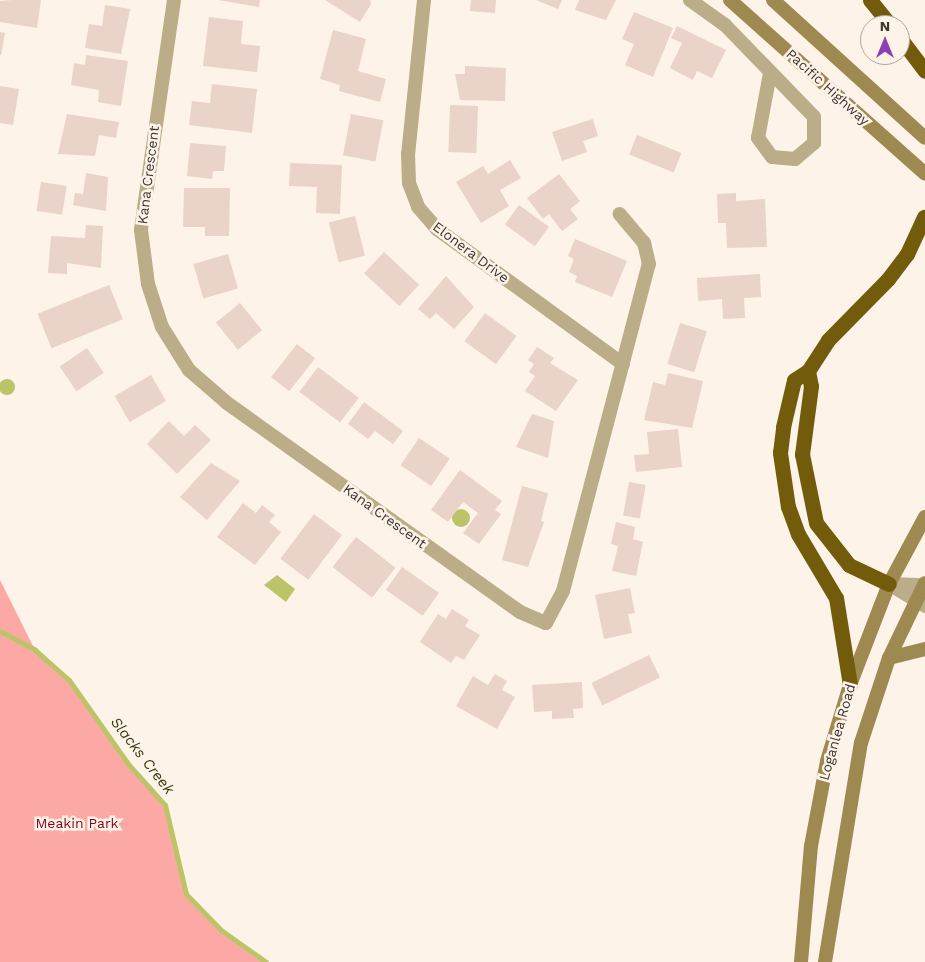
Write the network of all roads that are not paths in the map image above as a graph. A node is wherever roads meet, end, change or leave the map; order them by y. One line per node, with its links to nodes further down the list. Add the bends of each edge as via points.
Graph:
1 (174, 0): 15 (street, Kana Crescent, via 141,230 148,284 162,327 189,370 227,403 520,612 546,623 563,591)
2 (424, 0): 15 (street, Elonera Drive, via 408,154 409,183 418,207 437,229)
3 (690, 0): 10 (street, via 725,25)
4 (730, 0): 12 (main road, Pacific Highway)
5 (773, 0): 11 (main road, Pacific Highway)
6 (870, 0): 7 (highway)
7 (882, 15)
8 (910, 52): 9 (highway)
9 (924, 71)
10 (770, 73): 10 (street, via 758,138 772,157 795,160 814,143 814,117)
11 (925, 138)
12 (925, 174)
13 (620, 214): 15 (street, Kana Crescent, via 644,244 649,264)
14 (924, 217): 16 (highway, via 907,254 828,340)
15 (623, 364)
16 (808, 371): 18 (highway, via 811,386 802,454 816,523 849,565); 23 (highway, via 794,380 787,402 780,453 783,479 798,534 836,598)
17 (925, 517): 18 (main road, Loganlea Road)
18 (889, 584): 19 (street); 20 (street); 23 (main road, Loganlea Road)
19 (925, 584): 20 (main road, Loganlea Road)
20 (920, 603): 22 (main road, Loganlea Road)
21 (925, 649): 22 (main road)
22 (889, 658): 25 (main road, Loganlea Road, via 861,743)
23 (850, 685): 24 (main road, Loganlea Road, via 817,804)
24 (801, 962)
25 (825, 962)

